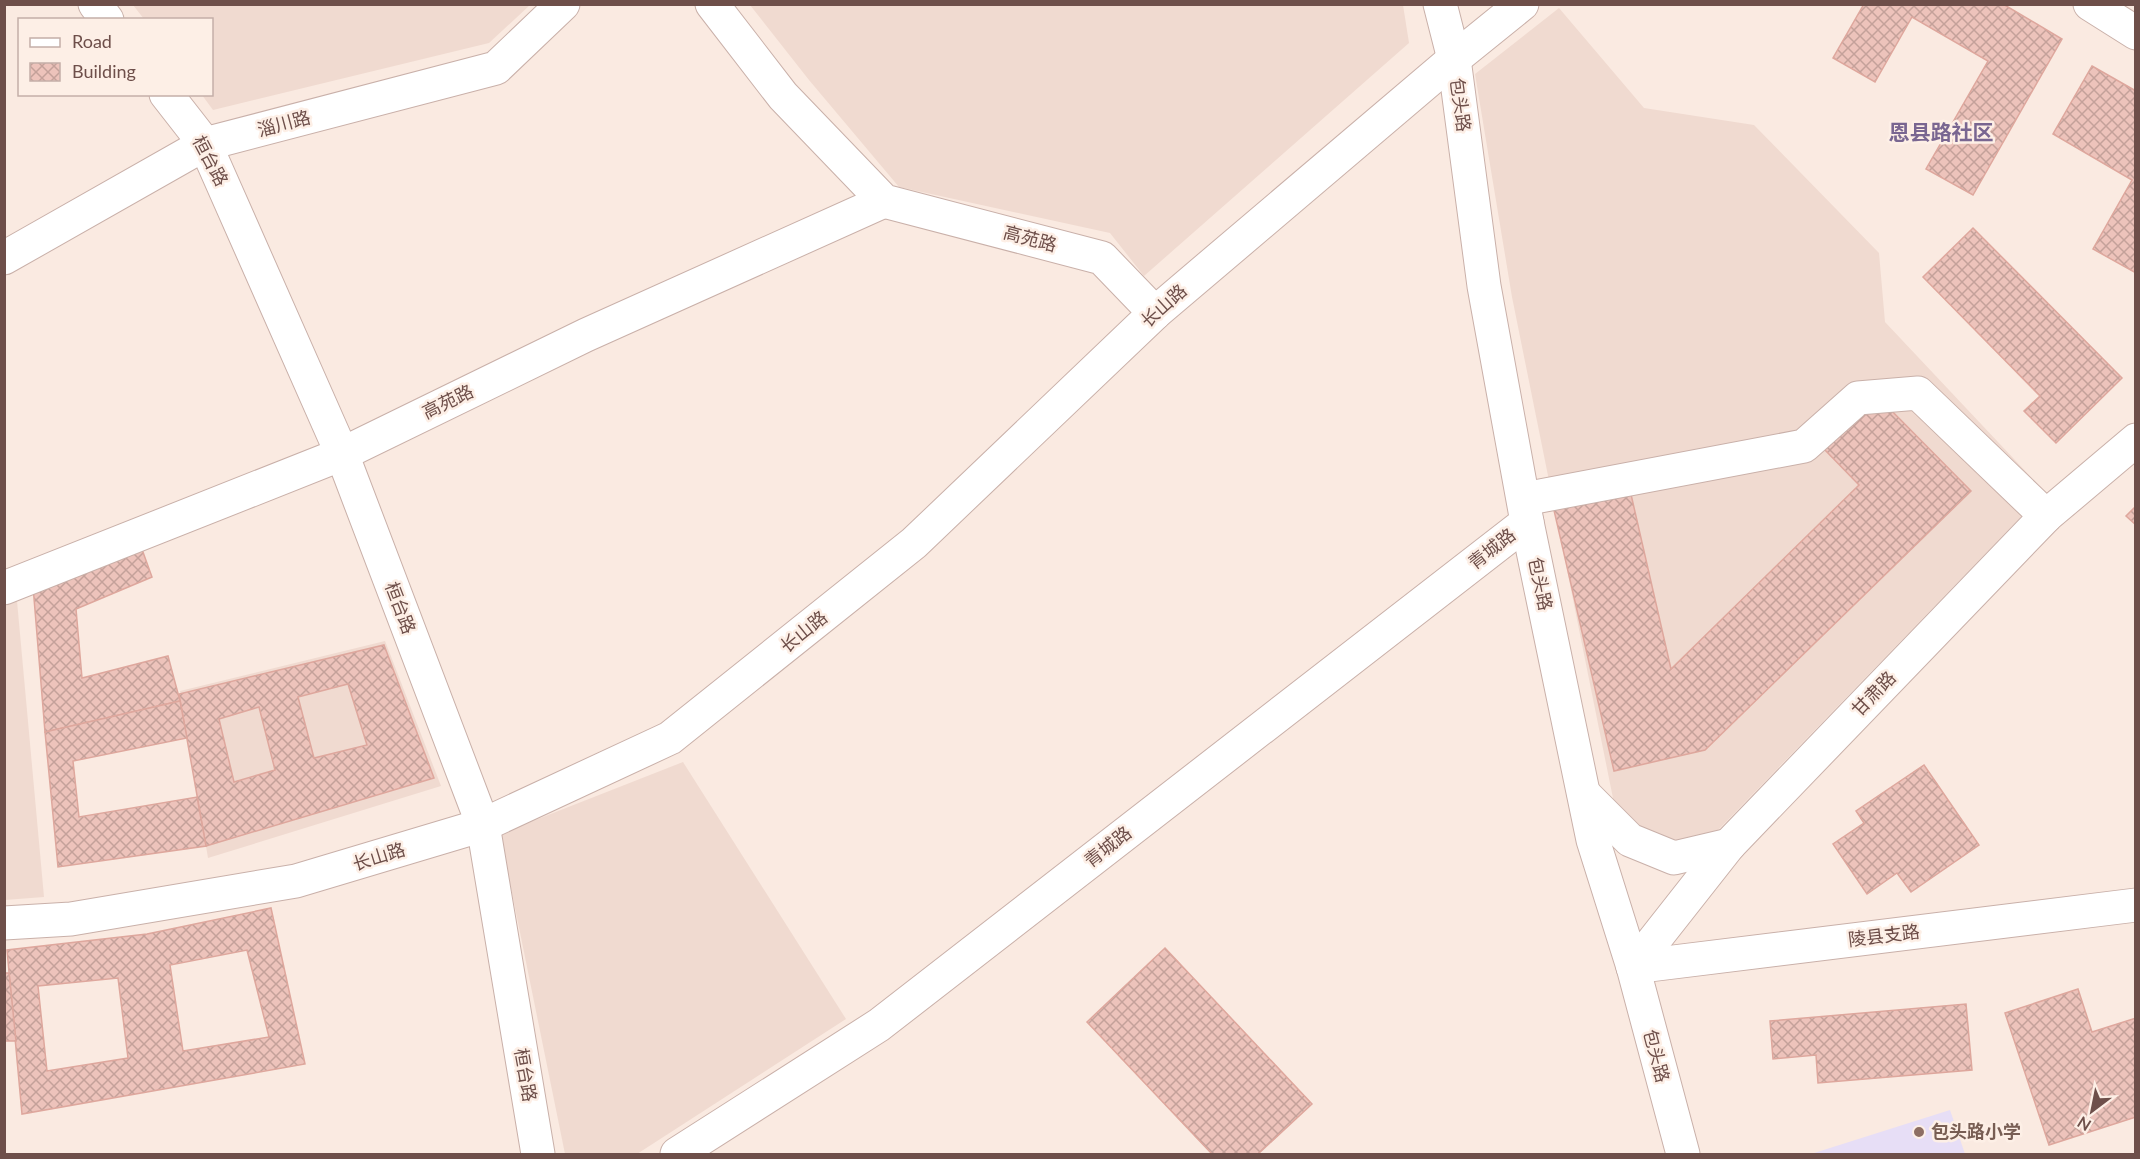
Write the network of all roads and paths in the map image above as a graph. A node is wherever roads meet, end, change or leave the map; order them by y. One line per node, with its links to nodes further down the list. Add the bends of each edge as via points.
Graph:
1 (96, 4): 7 (street)
2 (563, 4): 11 (street, 淄川路, via 496,68)
3 (712, 4): 12 (street, via 783,96)
4 (1440, 4): 9 (street, 包头路)
5 (1522, 4): 9 (street, 长山路)
6 (2090, 4): 8 (street)
7 (106, 18)
8 (2136, 33)
9 (1454, 59): 14 (street, 长山路); 17 (street, 包头路, via 1484,286)
10 (168, 96): 11 (street, 桓台路)
11 (204, 144): 13 (street, 淄川路); 16 (street, 桓台路)
12 (884, 201): 14 (street, 高苑路, via 1102,258); 16 (street, 高苑路, via 586,335)
13 (4, 258)
14 (1155, 313): 21 (street, 长山路, via 914,543 670,738)
15 (2136, 440): 18 (street, 甘肃路)
16 (342, 454): 19 (street, 高苑路); 21 (street, 桓台路)
17 (1525, 510): 18 (street, via 1804,446 1858,398 1918,393); 20 (street, 包头路); 27 (street, 青城路, via 879,1025)
18 (2046, 516): 22 (street, 甘肃路)
19 (4, 588)
20 (1584, 794): 22 (street, via 1630,840 1674,858); 25 (street, 包头路, via 1593,840)
21 (483, 825): 24 (street, 长山路, via 296,881 71,919); 26 (street, 桓台路)
22 (1729, 845): 25 (street, 甘肃路)
23 (2136, 905): 25 (street, 陵县支路)
24 (4, 923)
25 (1633, 967): 28 (street, 包头路)
26 (538, 1155)
27 (677, 1155)
28 (1683, 1155)

